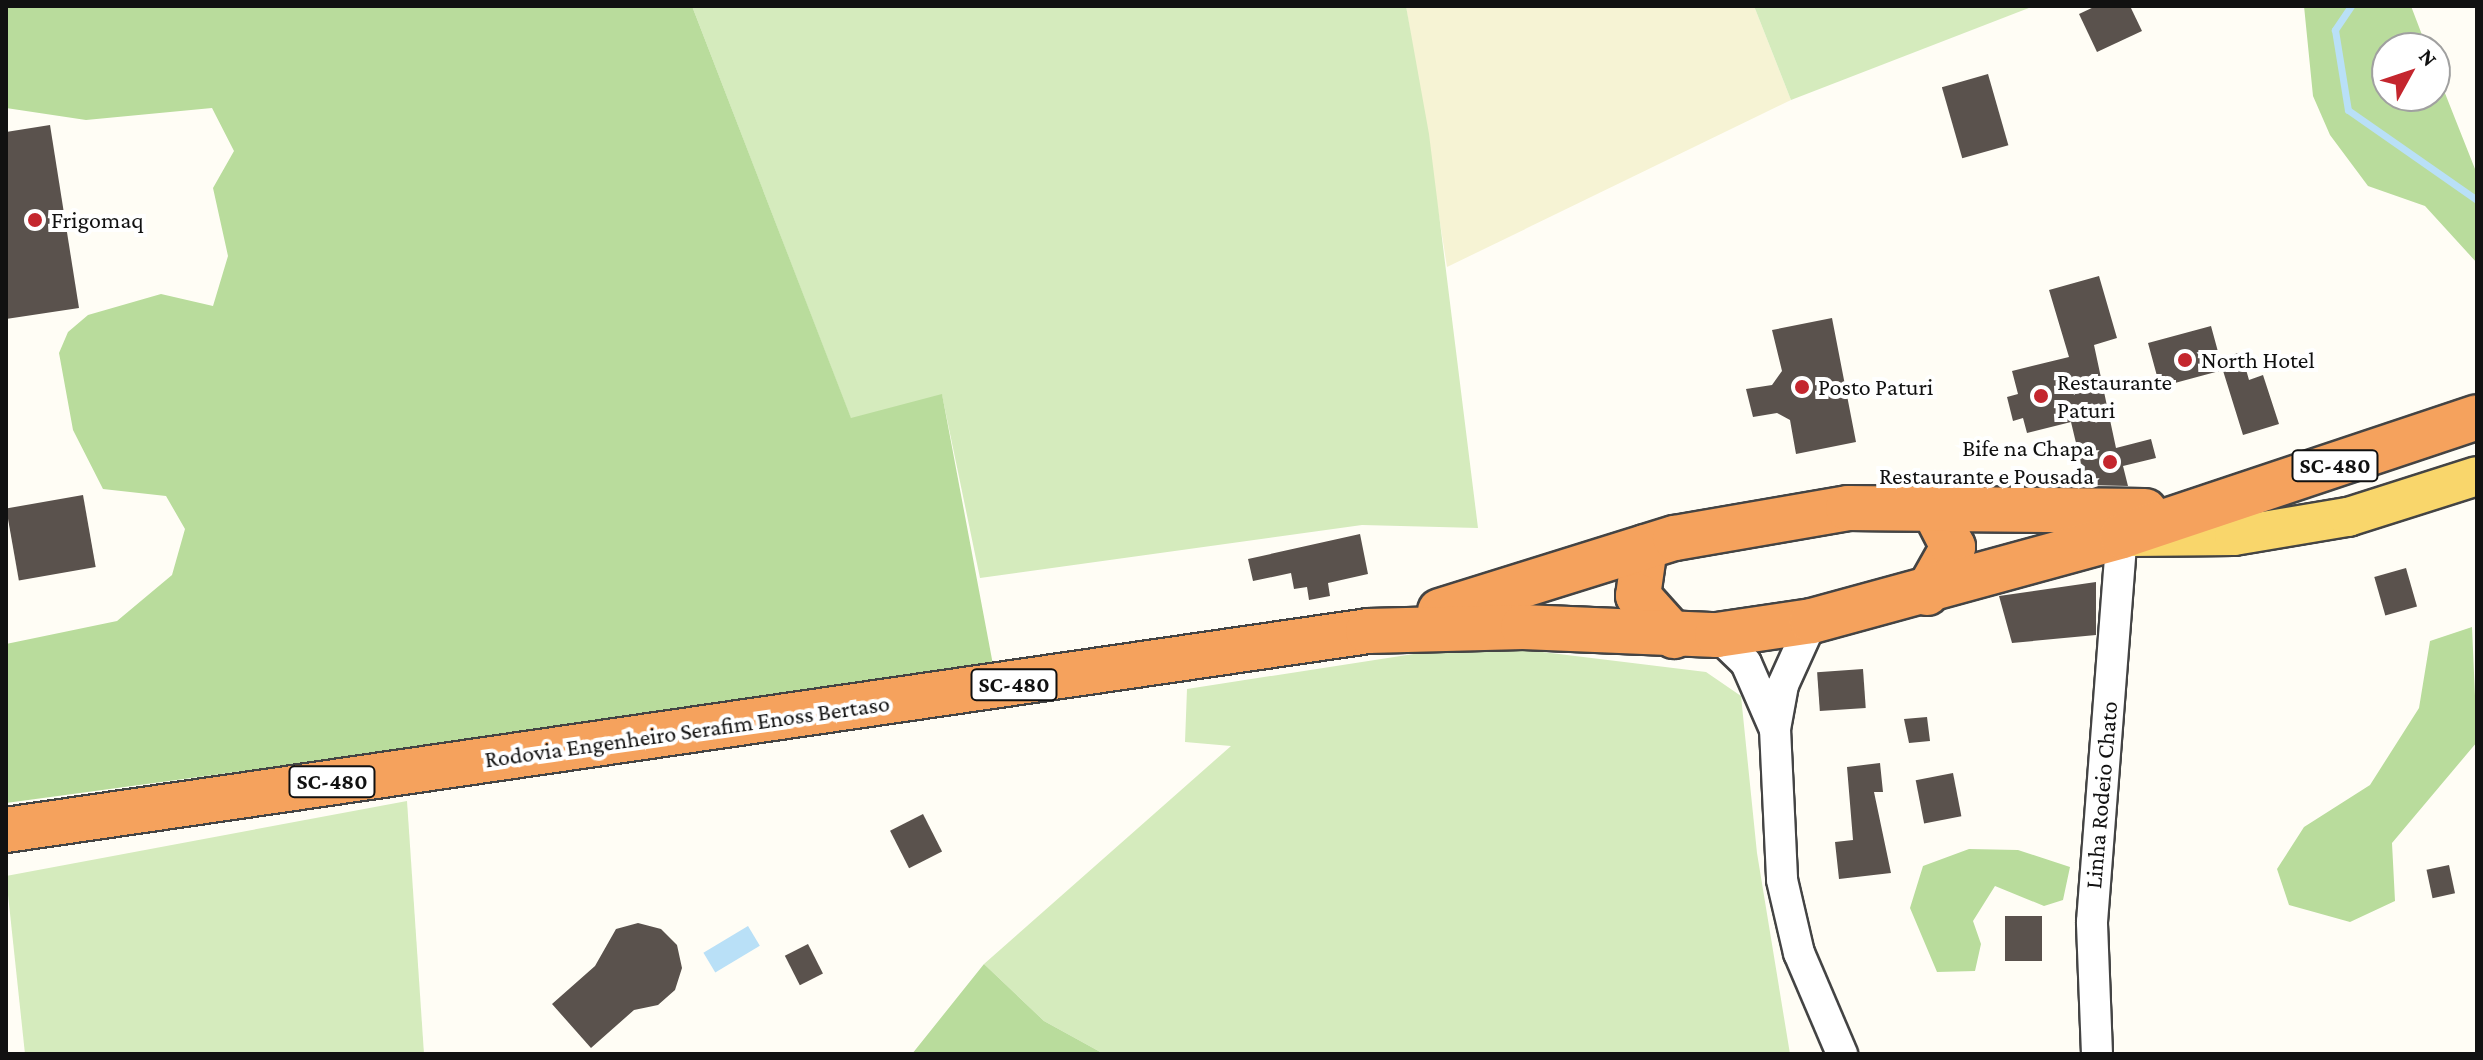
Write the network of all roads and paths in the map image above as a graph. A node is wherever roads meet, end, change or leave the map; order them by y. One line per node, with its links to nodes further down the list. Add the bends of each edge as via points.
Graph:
1 (2477, 417): 3 (highway, Rodovia Engenheiro Serafim Enoss Bertaso / SC-480)
2 (2477, 476): 5 (main road, via 2348,517 2249,534)
3 (2191, 509): 4 (highway, Rodovia Engenheiro Serafim Enoss Bertaso / SC-480); 5 (highway, Rodovia Engenheiro Serafim Enoss Bertaso / SC-480)
4 (1934, 510): 6 (highway, Rodovia Engenheiro Serafim Enoss Bertaso / SC-480, via 1848,508); 7 (highway, via 1953,547)
5 (2122, 536): 7 (highway, Rodovia Engenheiro Serafim Enoss Bertaso / SC-480); 15 (street, Linha Rodeio Chato, via 2092,922)
6 (1645, 547): 9 (highway, Rodovia Engenheiro Serafim Enoss Bertaso / SC-480); 11 (highway, via 1638,596)
7 (1927, 593): 8 (highway, Rodovia Engenheiro Serafim Enoss Bertaso / SC-480)
8 (1812, 621): 10 (highway, Rodovia Engenheiro Serafim Enoss Bertaso / SC-480); 12 (street, via 1783,685)
9 (1368, 631): 11 (highway, Rodovia Engenheiro Serafim Enoss Bertaso / SC-480, via 1523,627); 13 (highway, Rodovia Engenheiro Serafim Enoss Bertaso / SC-480)
10 (1717, 635): 11 (highway, Rodovia Engenheiro Serafim Enoss Bertaso / SC-480); 12 (street, via 1746,663)
11 (1674, 636)
12 (1775, 729): 14 (street, via 1782,880 1799,953)
13 (6, 830)
14 (1842, 1054)
15 (2097, 1054)

